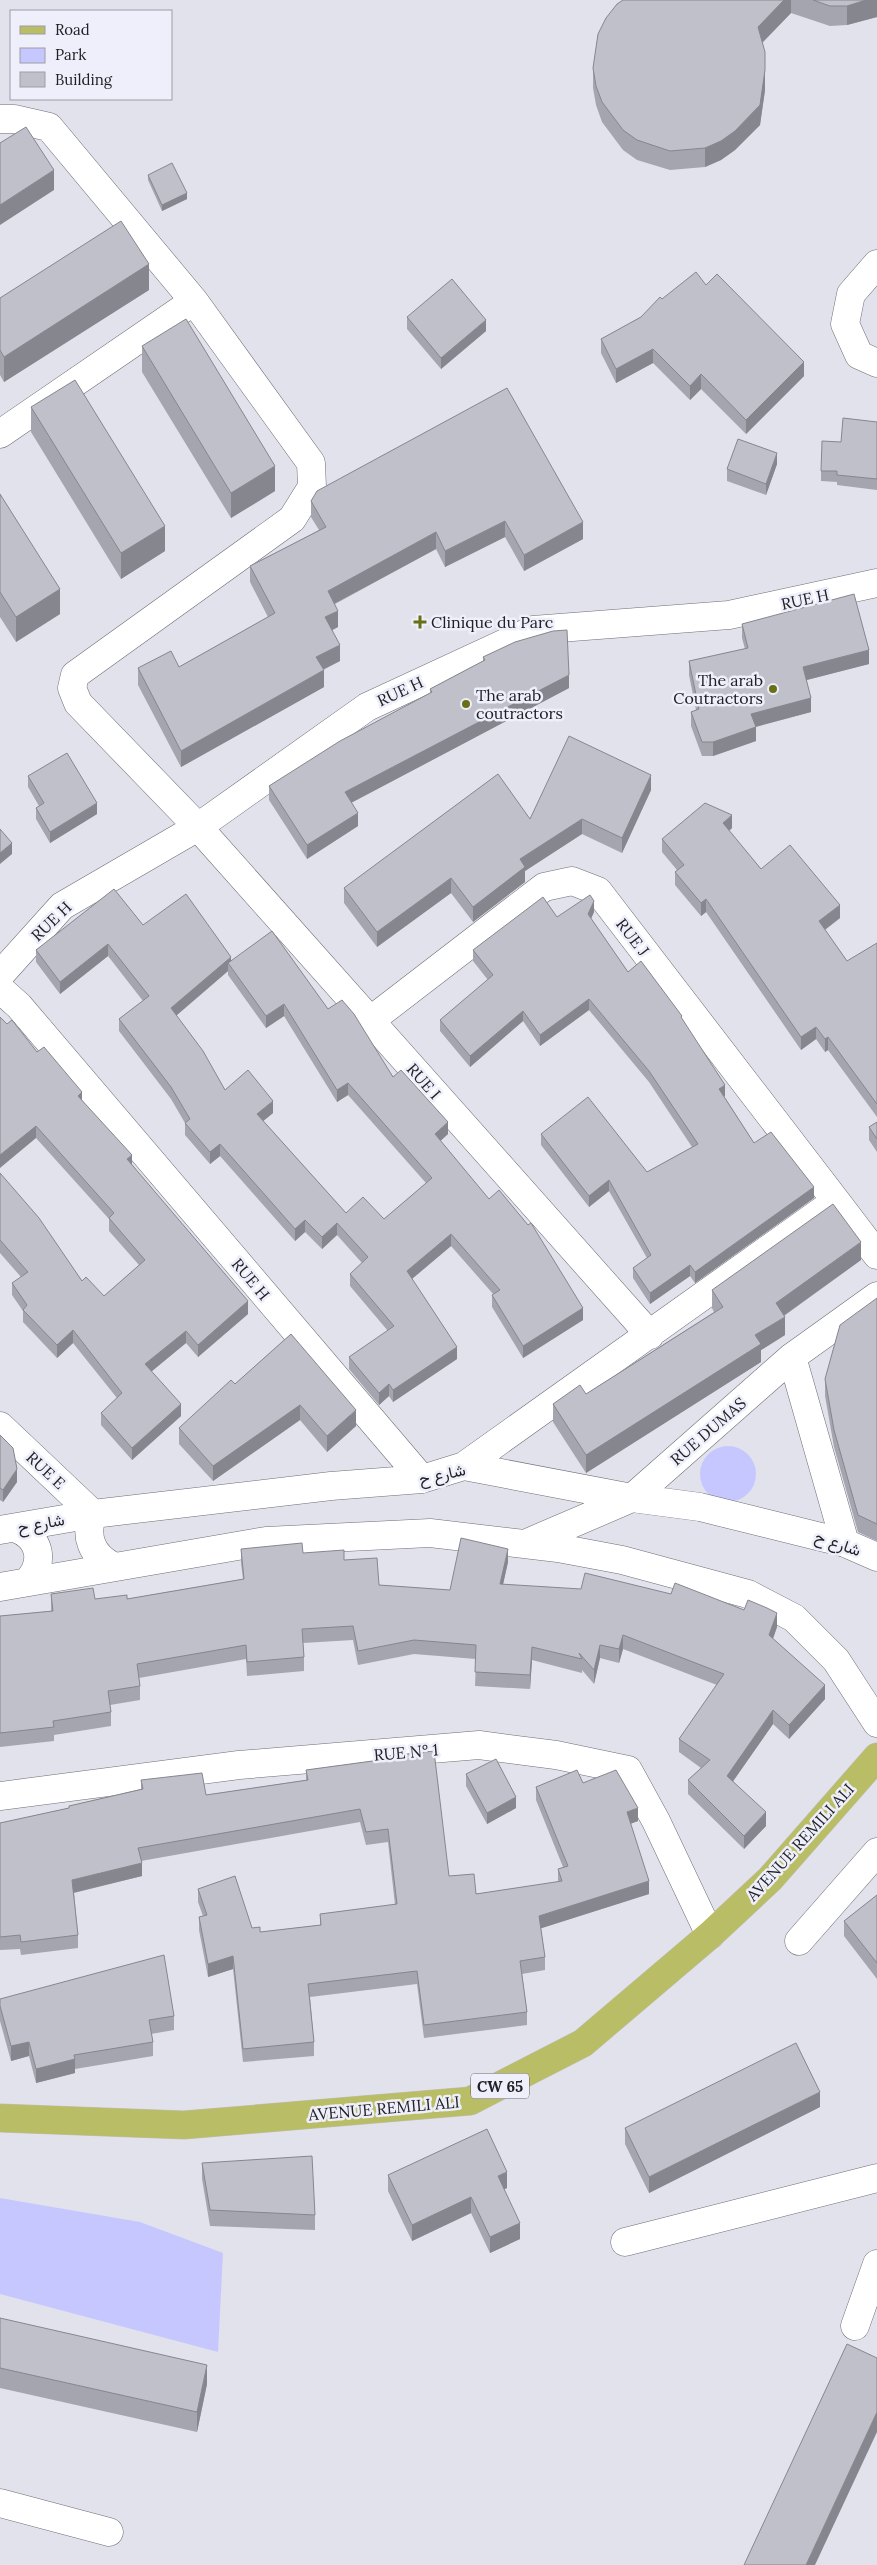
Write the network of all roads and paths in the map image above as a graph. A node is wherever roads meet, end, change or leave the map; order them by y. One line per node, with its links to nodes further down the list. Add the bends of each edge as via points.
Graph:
1 (0, 119): 3 (street, RUE I, via 49,127)
2 (877, 264): 4 (street, via 851,294 845,324 859,355)
3 (194, 301): 5 (street); 7 (street, RUE I, via 311,464 312,487 292,519 75,675 72,688 78,703)
4 (877, 364)
5 (0, 434)
6 (877, 583): 7 (street, RUE H, via 729,615 533,630 367,706)
7 (198, 827): 8 (street, RUE H, via 62,906); 10 (street, RUE I)
8 (0, 974)
9 (0, 989): 18 (street, RUE H, via 19,1006)
10 (371, 1020): 11 (street, RUE J, via 544,887 572,881 598,891); 14 (street, RUE I)
11 (836, 1201): 12 (street, RUE J); 14 (street)
12 (877, 1255)
13 (877, 1296): 15 (street, RUE DUMAS)
14 (650, 1335): 17 (street)
15 (792, 1357): 19 (street, RUE DUMAS); 22 (street)
16 (0, 1426): 20 (street, RUE E)
17 (464, 1466): 18 (street, شارع ح); 19 (street, شارع ح)
18 (422, 1480): 20 (street, شارع ح, via 331,1486)
19 (632, 1498): 22 (street, شارع ح, via 700,1508); 23 (street, RUE DUMAS)
20 (93, 1514): 21 (street, شارع ح); 25 (street, via 89,1522 90,1540 99,1556)
21 (7, 1529): 26 (street, via 24,1532 37,1546 38,1566)
22 (845, 1543): 24 (street, شارع ح)
23 (525, 1544): 25 (street, via 430,1533 366,1535 266,1541); 28 (street, via 622,1560 748,1594 794,1618 836,1660)
24 (877, 1558)
25 (113, 1566): 26 (street)
26 (27, 1582): 27 (street)
27 (0, 1587)
28 (877, 1723)
29 (877, 1757): 32 (main road, AVENUE REMILI ALI / CW 65, via 770,1879)
30 (0, 1796): 32 (street, RUE N° 1, via 239,1765 479,1746 556,1755 628,1770)
31 (877, 1852): 33 (street)
32 (710, 1935): 34 (main road, AVENUE REMILI ALI / CW 65, via 583,2043 470,2101 184,2124)
33 (799, 1942)
34 (0, 2118)
35 (877, 2178): 36 (street)
36 (625, 2242)
37 (877, 2264): 38 (street)
38 (855, 2326)
39 (0, 2503): 40 (street)
40 (109, 2532)

